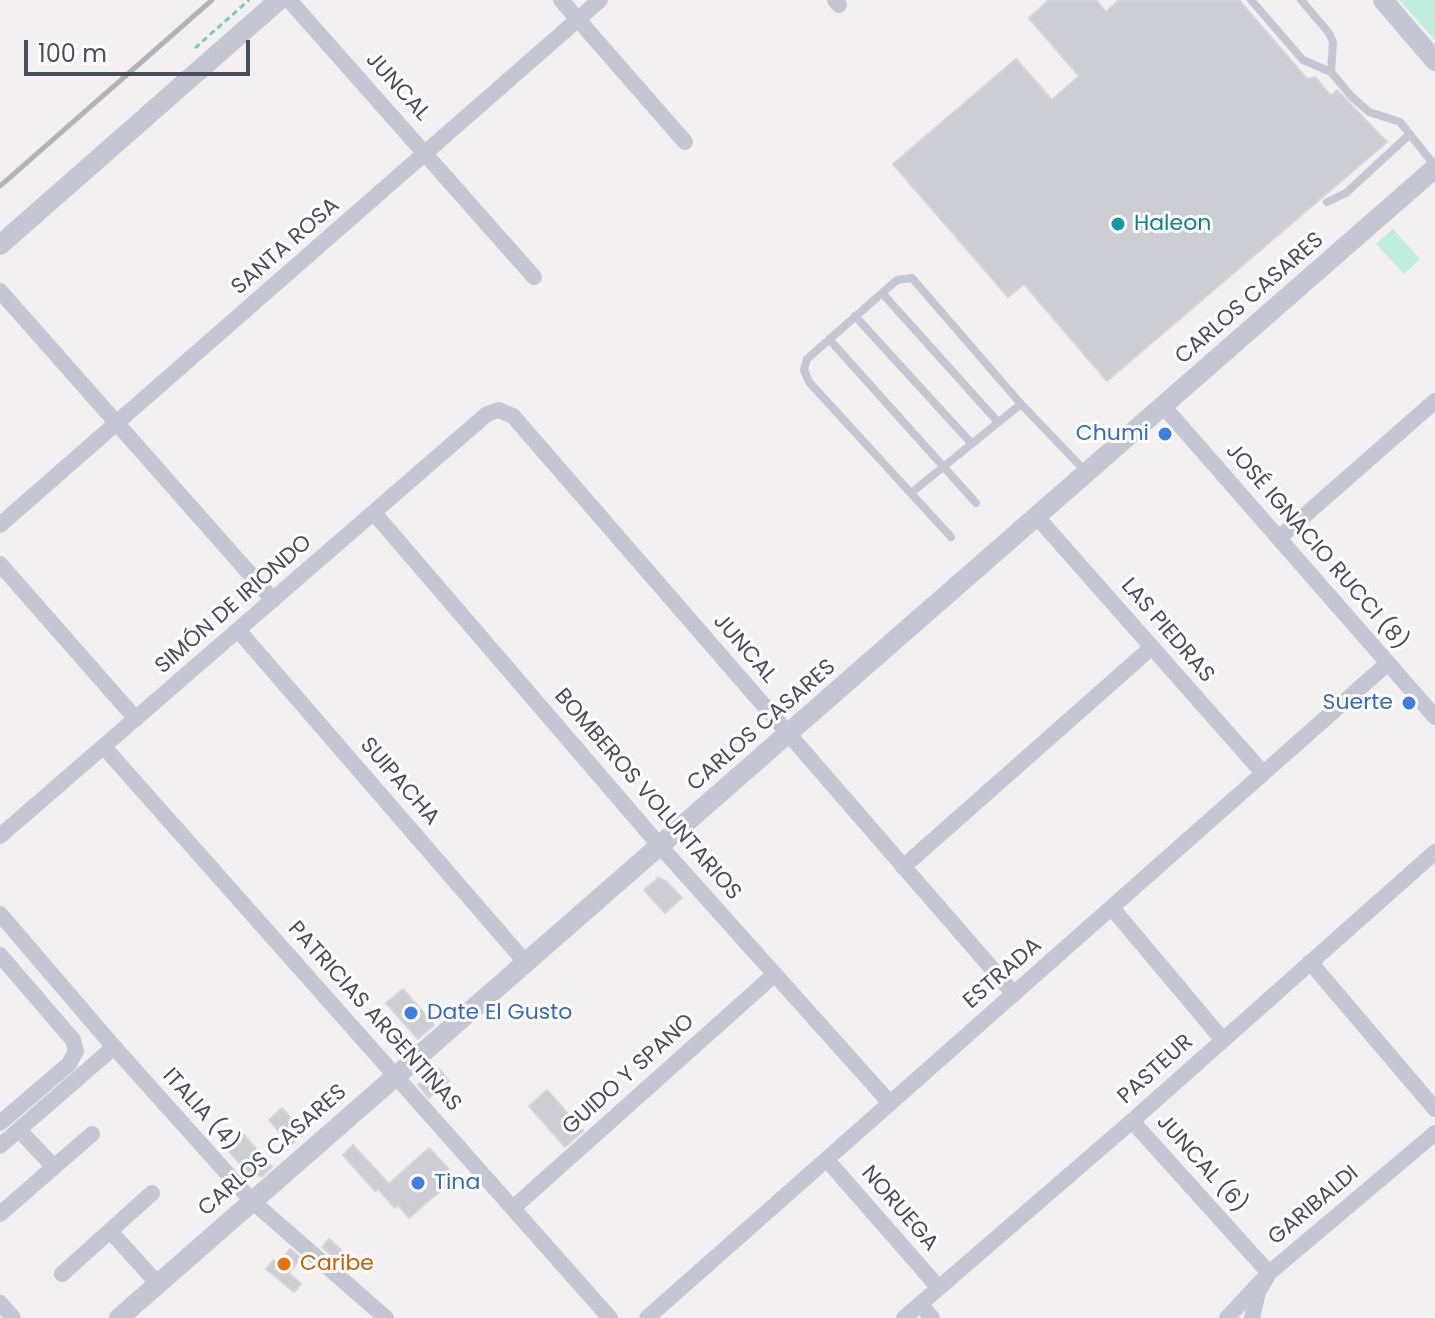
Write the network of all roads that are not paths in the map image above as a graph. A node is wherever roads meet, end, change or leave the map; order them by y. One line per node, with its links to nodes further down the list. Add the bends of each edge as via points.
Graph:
1 (279, 0): 16 (street)
2 (289, 0): 13 (street, JUNCAL)
3 (561, 0): 8 (street)
4 (600, 0): 8 (street, SANTA ROSA)
5 (1251, 0): 10 (lane, via 1303,60)
6 (1301, 0): 10 (lane, via 1333,42)
7 (1383, 0): 9 (street)
8 (578, 20): 12 (street); 13 (street, SANTA ROSA)
9 (1435, 61)
10 (1331, 72): 11 (lane, via 1369,112 1400,122)
11 (1410, 134): 14 (lane); 15 (lane, via 1346,193)
12 (685, 142)
13 (427, 154): 17 (street, JUNCAL); 27 (street, SANTA ROSA)
14 (1435, 167): 23 (street, CARLOS CASARES)
15 (1327, 202)
16 (0, 245)
17 (534, 277)
18 (0, 291): 27 (street)
19 (882, 293): 20 (lane); 22 (lane, via 897,280 912,278); 26 (lane)
20 (855, 316): 21 (lane); 28 (lane)
21 (829, 339): 29 (lane); 31 (lane, via 807,359 809,382)
22 (1021, 404): 26 (lane); 30 (lane)
23 (1164, 407): 30 (street, CARLOS CASARES); 37 (street, JOSÉ IGNACIO RUCCI (8))
24 (1432, 409): 37 (street)
25 (499, 410): 33 (street, SIMÓN DE IRIONDO, via 487,414); 45 (street, JUNCAL, via 513,416)
26 (998, 422): 28 (lane)
27 (117, 424): 35 (street, SANTA ROSA); 39 (street)
28 (972, 444): 29 (lane)
29 (943, 468): 31 (lane); 32 (lane)
30 (1088, 473): 34 (street, CARLOS CASARES)
31 (911, 493): 36 (lane)
32 (976, 503)
33 (374, 513): 39 (street, SIMÓN DE IRIONDO); 49 (street, BOMBEROS VOLUNTARIOS)
34 (1037, 517): 41 (street, LAS PIEDRAS); 45 (street, CARLOS CASARES)
35 (0, 525)
36 (951, 537)
37 (1279, 538): 42 (street, JOSÉ IGNACIO RUCCI (8))
38 (0, 564): 44 (street)
39 (273, 600): 40 (street, SIMÓN DE IRIONDO)
40 (238, 630): 44 (street, SIMÓN DE IRIONDO); 56 (street, SUIPACHA)
41 (1152, 647): 47 (street, LAS PIEDRAS); 51 (street)
42 (1388, 663): 43 (street, JOSÉ IGNACIO RUCCI (8)); 47 (street, ESTRADA)
43 (1435, 717)
44 (136, 719): 46 (street, SIMÓN DE IRIONDO)
45 (788, 734): 49 (street, CARLOS CASARES); 51 (street, JUNCAL)
46 (104, 747): 48 (street, SIMÓN DE IRIONDO); 61 (street, PATRICIAS ARGENTINAS)
47 (1263, 773): 52 (street, ESTRADA)
48 (0, 836)
49 (660, 846): 56 (street, CARLOS CASARES); 57 (street, BOMBEROS VOLUNTARIOS)
50 (1435, 852): 55 (street, PASTEUR)
51 (903, 867): 58 (street, JUNCAL)
52 (1112, 908): 58 (street, ESTRADA); 59 (street)
53 (0, 914): 60 (street, ITALIA (4))
54 (0, 955): 65 (street, via 73,1040 76,1051 69,1064)
55 (1310, 962): 59 (street, PASTEUR); 63 (street)
56 (526, 963): 61 (street, CARLOS CASARES)
57 (775, 974): 62 (street, BOMBEROS VOLUNTARIOS); 74 (street, GUIDO Y SPANO)
58 (1014, 994): 62 (street, ESTRADA)
59 (1222, 1039): 64 (street, PASTEUR)
60 (114, 1047): 66 (street); 73 (street, ITALIA (4))
61 (397, 1076): 73 (street, CARLOS CASARES); 74 (street, PATRICIAS ARGENTINAS)
62 (890, 1103): 70 (street, ESTRADA)
63 (1435, 1109)
64 (1132, 1121): 77 (street, JUNCAL (6)); 80 (street, PASTEUR)
65 (0, 1123)
66 (19, 1130): 69 (street); 71 (street)
67 (1435, 1133): 77 (street, GARIBALDI)
68 (92, 1134): 71 (street)
69 (0, 1146)
70 (827, 1160): 80 (street, NORUEGA); 87 (street, ESTRADA)
71 (54, 1167): 75 (street)
72 (152, 1193): 76 (street)
73 (252, 1201): 79 (street, CARLOS CASARES); 85 (street, ITALIA (4))
74 (513, 1208): 86 (street, PATRICIAS ARGENTINAS)
75 (0, 1214)
76 (110, 1231): 78 (street); 79 (street)
77 (1269, 1273): 90 (street, GARIBALDI); 91 (street)
78 (62, 1274)
79 (158, 1284): 84 (street, CARLOS CASARES)
80 (939, 1288): 82 (street, PASTEUR)
81 (0, 1303): 83 (street)
82 (920, 1304): 88 (street, PASTEUR); 89 (street)
83 (13, 1318)
84 (119, 1318)
85 (385, 1318)
86 (610, 1318)
87 (647, 1318)
88 (904, 1318)
89 (932, 1318)
90 (1227, 1318)
91 (1252, 1318)

